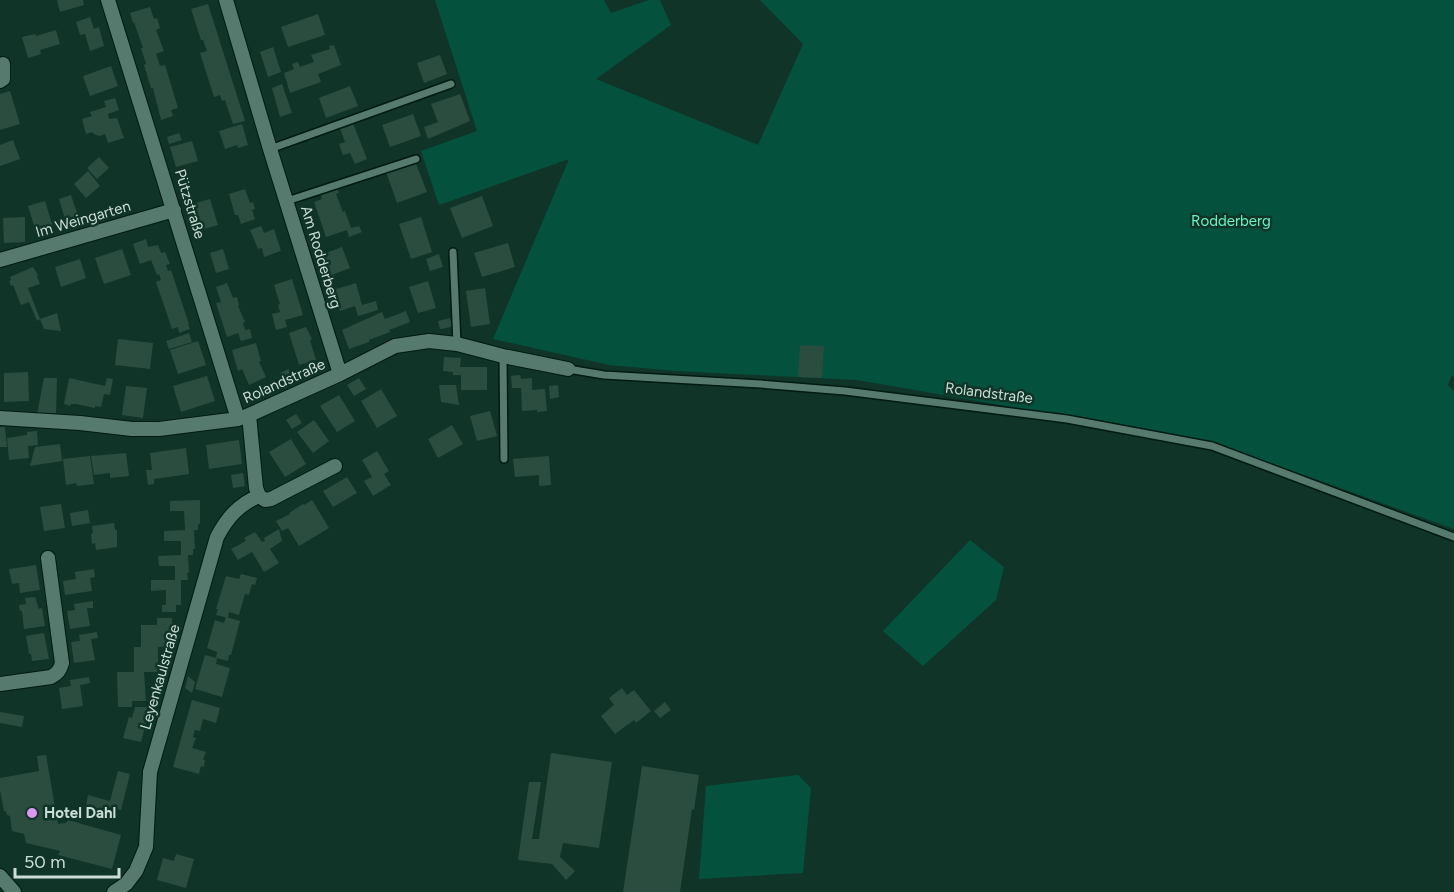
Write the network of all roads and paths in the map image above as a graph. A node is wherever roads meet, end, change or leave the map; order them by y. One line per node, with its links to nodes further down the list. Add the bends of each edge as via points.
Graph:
1 (108, 0): 9 (street, Pützstraße)
2 (226, 0): 6 (street, Am Rodderberg)
3 (3, 64): 4 (street)
4 (0, 81)
5 (451, 84): 6 (lane)
6 (270, 149): 8 (street, Am Rodderberg)
7 (416, 159): 8 (lane)
8 (287, 201): 15 (street, Am Rodderberg)
9 (174, 210): 11 (street, Im Weingarten); 16 (street, Pützstraße)
10 (453, 252): 12 (lane)
11 (0, 260)
12 (457, 344): 13 (street, Rolandstraße); 15 (street, Rolandstraße, via 429,341 395,346)
13 (503, 356): 14 (street, Rolandstraße); 18 (lane)
14 (568, 369): 21 (lane, Rolandstraße, via 604,375 845,391 1067,419 1212,446)
15 (340, 374): 16 (street, Rolandstraße)
16 (244, 417): 17 (street, Rolandstraße, via 159,429); 20 (street)
17 (0, 418)
18 (504, 459)
19 (335, 466): 20 (street, Leyenkaulstraße, via 272,499)
20 (260, 496): 25 (street, Leyenkaulstraße, via 238,508 217,537 150,772 146,847)
21 (1454, 537)
22 (48, 558): 23 (street, via 61,669 51,676)
23 (0, 684)
24 (0, 876): 26 (street)
25 (124, 889)
26 (14, 892)

